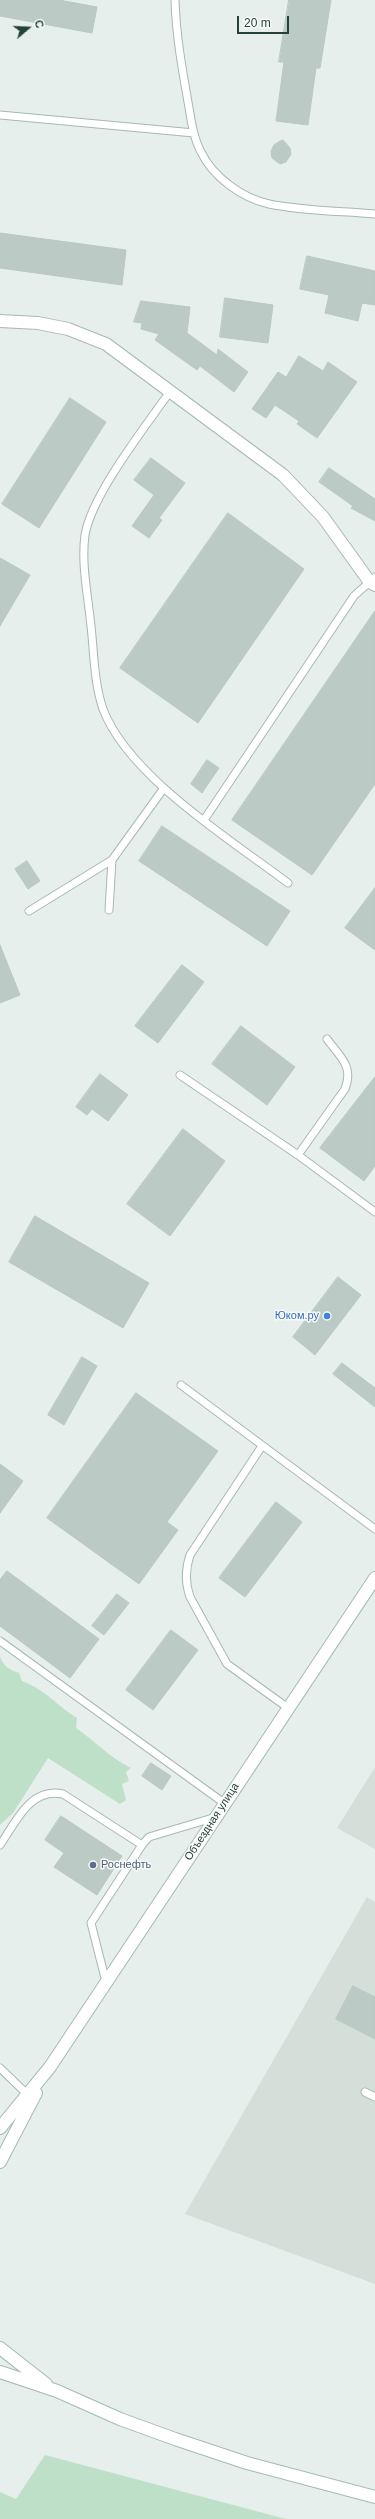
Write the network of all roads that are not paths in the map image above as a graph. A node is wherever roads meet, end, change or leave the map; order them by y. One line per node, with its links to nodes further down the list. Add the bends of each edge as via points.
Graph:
1 (175, 0): 3 (lane, via 176,39)
2 (0, 115): 3 (lane)
3 (194, 133): 4 (lane, via 201,152 212,168 226,182 248,196 269,204)
4 (375, 214)
5 (0, 321): 6 (street, via 38,323 90,336 106,344)
6 (171, 390): 7 (street, via 283,475 301,492); 8 (lane, via 106,486 86,533 84,546 97,687 103,709 112,729 124,746)
7 (373, 581): 9 (lane, via 354,596)
8 (164, 788): 9 (lane); 10 (lane)
9 (204, 820): 11 (lane)
10 (112, 860): 12 (lane); 13 (lane)
11 (288, 883)
12 (109, 910)
13 (29, 911)
14 (327, 1039): 16 (lane, via 347,1067 350,1077 345,1089)
15 (180, 1075): 16 (lane)
16 (298, 1154): 17 (lane)
17 (375, 1212)
18 (181, 1385): 19 (lane)
19 (262, 1446): 20 (lane); 23 (lane, via 190,1555 186,1575 187,1587 227,1664)
20 (375, 1529)
21 (375, 1578): 23 (street, Объездная улица)
22 (0, 1641): 24 (lane)
23 (288, 1708): 24 (street, Объездная улица)
24 (224, 1803): 25 (street, Объездная улица)
25 (216, 1817): 27 (lane, via 149,1837); 28 (street, Объездная улица)
26 (0, 1845): 27 (lane, via 31,1800 40,1794 52,1792 63,1794)
27 (142, 1845): 28 (lane, via 91,1923)
28 (106, 1982): 29 (street, Объездная улица)
29 (50, 2067): 32 (street); 35 (street)
30 (0, 2068): 32 (lane)
31 (364, 2092): 33 (lane)
32 (28, 2095): 34 (street)
33 (375, 2097)
34 (0, 2128)
35 (0, 2162)
36 (0, 2348): 38 (street)
37 (0, 2372): 38 (street)
38 (57, 2391): 39 (street, via 120,2419 182,2442 254,2465)
39 (375, 2497)

